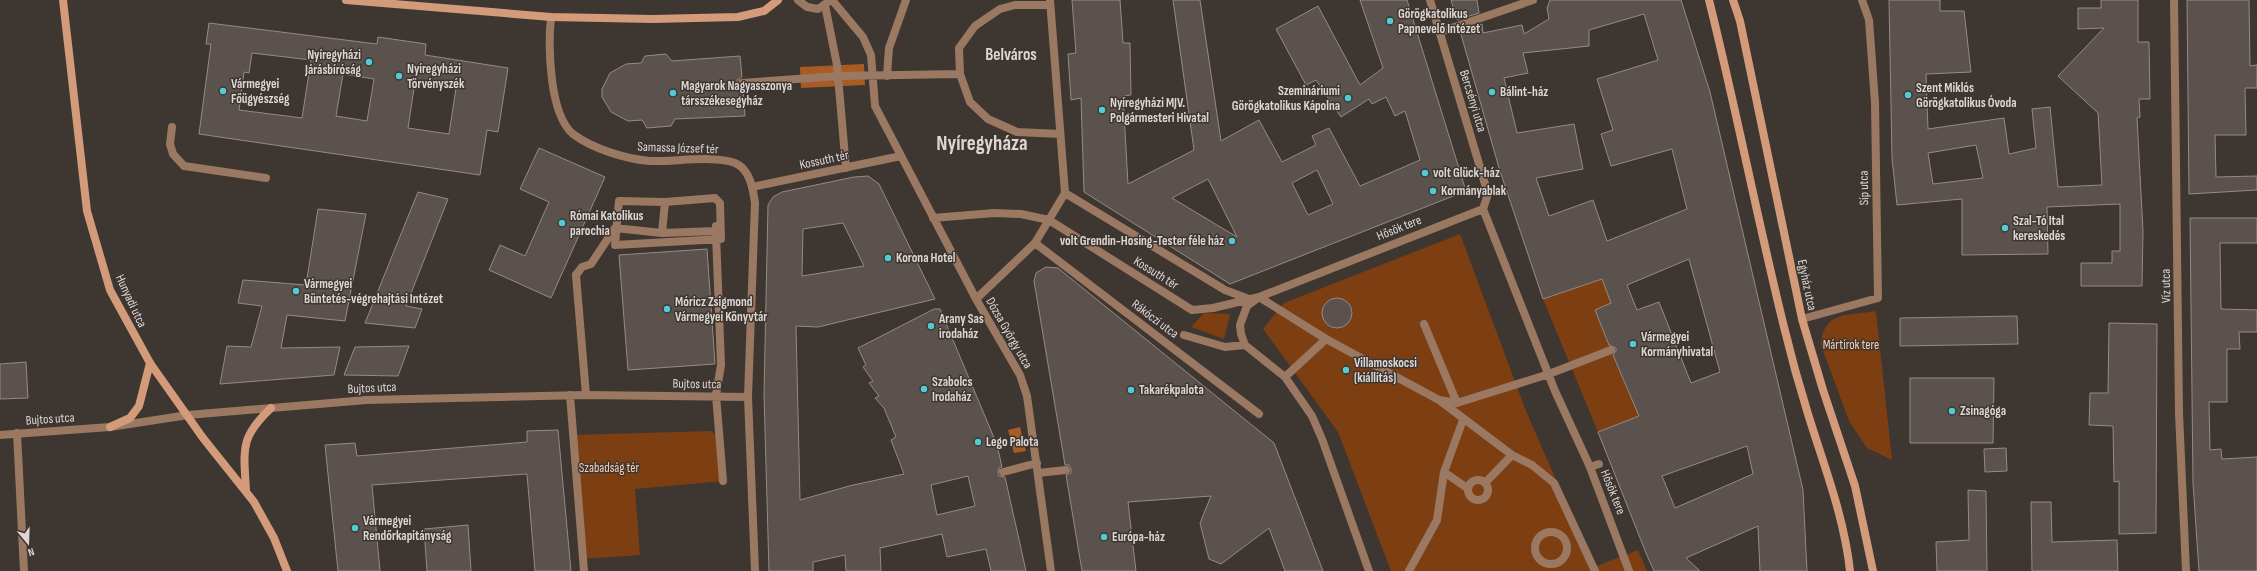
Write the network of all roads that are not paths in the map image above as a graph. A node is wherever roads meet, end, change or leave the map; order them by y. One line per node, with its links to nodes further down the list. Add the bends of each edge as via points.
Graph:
1 (63, 0): 45 (street, Hunyadi utca, via 87,211 110,290)
2 (346, 0): 14 (street)
3 (778, 0): 14 (street, via 764,11 738,17)
4 (798, 0): 12 (street, via 807,7 818,9)
5 (906, 0): 19 (street, via 889,48)
6 (1430, 0): 15 (street, Bercsényi utca)
7 (1533, 0): 15 (street)
8 (1709, 0): 84 (street, via 1784,326 1808,414 1835,494)
9 (1733, 0): 39 (street, Egyház utca, via 1740,22)
10 (1862, 0): 39 (street, Síp utca, via 1869,20 1875,103 1878,298)
11 (2174, 0): 86 (street, Víz utca, via 2179,413)
12 (829, 2): 17 (street); 18 (street, via 863,37 871,55)
13 (1050, 3): 16 (street, via 1015,5 1000,9 975,26 959,48); 22 (street)
14 (551, 17): 26 (street, Samassa József tér, via 548,41 552,78 560,115 573,133 616,156 650,161 708,160 736,163 747,174)
15 (1440, 32): 29 (street, Bercsényi utca, via 1488,194)
16 (960, 74): 19 (street); 22 (street, via 970,102 988,119 1017,132)
17 (838, 76): 18 (street); 20 (street); 24 (street)
18 (872, 76): 19 (street); 23 (street, via 875,106)
19 (886, 76)
20 (742, 83)
21 (172, 127): 25 (street, via 170,144 173,154 184,166)
22 (1060, 134): 27 (street)
23 (900, 156): 24 (street, Kossuth tér); 30 (street, Dózsa György utca)
24 (846, 168): 26 (street, Kossuth tér)
25 (266, 178)
26 (752, 187): 51 (street, via 755,203)
27 (1065, 193): 31 (street); 38 (street, via 1225,290)
28 (665, 202): 32 (street, via 619,201); 33 (street); 34 (street, via 715,198 720,203 722,239)
29 (1483, 210): 36 (street, Hősök tere); 46 (street, Hősök tere)
30 (933, 218): 31 (street, Kossuth tér, via 994,213 1021,214); 37 (street, Dózsa György utca)
31 (1049, 220): 35 (street); 38 (street, Kossuth tér, via 1192,310)
32 (615, 228): 33 (street); 34 (street, via 615,244); 49 (street, via 591,264 582,267 576,275)
33 (662, 233): 34 (street)
34 (716, 235): 50 (street, via 722,365)
35 (1035, 243): 37 (street); 55 (street, Rákóczi utca)
36 (1259, 297): 38 (street, Kossuth tér); 42 (street); 43 (street, Hősök tere, via 1248,306 1240,325)
37 (976, 299): 62 (street, Dózsa György utca, via 1020,375 1027,396)
38 (1250, 299)
39 (1802, 319): 85 (street, Egyház utca, via 1856,486)
40 (1424, 324): 53 (street)
41 (1184, 335): 43 (street, via 1225,347)
42 (1326, 339): 47 (street); 52 (street)
43 (1245, 345): 47 (street)
44 (1611, 350): 46 (street)
45 (150, 363): 56 (street, Hunyadi utca); 58 (street, via 139,406 130,418)
46 (1549, 374): 53 (street); 64 (street, Hősök tere)
47 (1286, 378): 80 (street, via 1312,416 1322,439)
48 (570, 395): 49 (street, Bujtos utca); 54 (street, Bujtos utca, via 366,400); 77 (street)
49 (586, 395): 50 (street, Bujtos utca)
50 (716, 395): 51 (street, Bujtos utca); 69 (street)
51 (748, 397): 78 (street)
52 (1439, 400): 53 (street); 57 (street)
53 (1457, 403)
54 (271, 408): 56 (street, Bujtos utca); 72 (street, via 254,424 249,433 244,458)
55 (1260, 414)
56 (188, 415): 58 (street, Bujtos utca); 72 (street, Hunyadi utca)
57 (1463, 420): 61 (street); 67 (street)
58 (110, 428): 59 (street, Bujtos utca)
59 (17, 434): 60 (street, Bujtos utca); 75 (street)
60 (0, 435)
61 (1512, 455): 70 (street); 73 (street, via 1532,465 1554,483)
62 (1037, 463): 66 (street); 68 (street, Dózsa György utca)
63 (1599, 464): 64 (street)
64 (1590, 467): 83 (street, Hősök tere)
65 (1066, 470): 68 (street)
66 (1003, 472)
67 (1444, 472): 71 (street); 81 (street, via 1437,520)
68 (1038, 473): 79 (street, Dózsa György utca)
69 (723, 481)
70 (1485, 483): 71 (street, via 1480,480 1473,481); 71 (street, via 1488,494 1480,500 1471,498)
71 (1467, 488)
72 (246, 491): 76 (street, Hunyadi utca, via 274,538)
73 (1579, 537): 74 (street); 82 (street)
74 (1566, 541)
75 (24, 571)
76 (287, 571)
77 (584, 571)
78 (755, 571)
79 (1051, 571)
80 (1369, 571)
81 (1409, 571)
82 (1595, 571)
83 (1629, 571)
84 (1850, 571)
85 (1873, 571)
86 (2186, 571)

